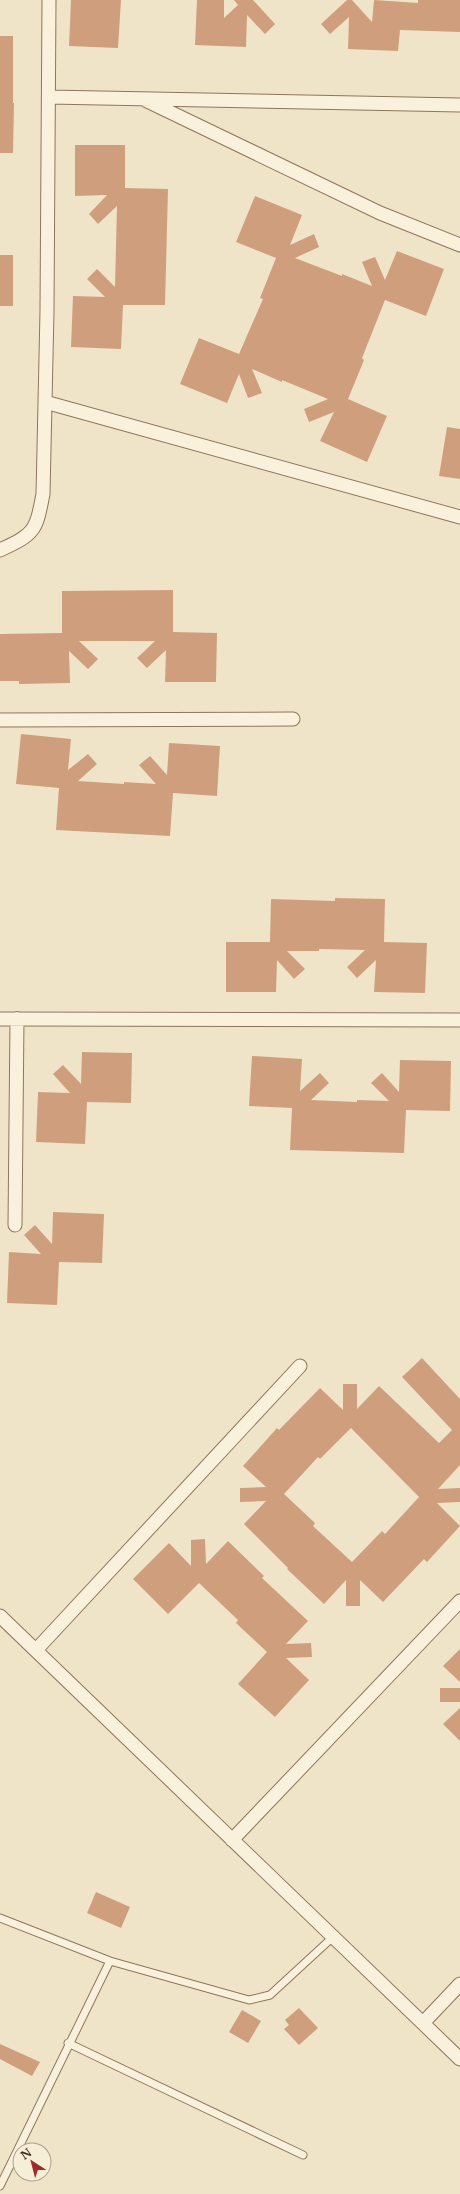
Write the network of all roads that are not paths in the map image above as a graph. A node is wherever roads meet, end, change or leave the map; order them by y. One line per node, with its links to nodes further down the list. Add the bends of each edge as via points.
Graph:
1 (50, 0): 2 (street)
2 (49, 97): 3 (street); 6 (street)
3 (142, 99): 4 (street); 5 (street, via 380,213)
4 (460, 105)
5 (460, 245)
6 (45, 402): 7 (street); 8 (street, via 43,494 38,522 25,539)
7 (460, 517)
8 (0, 550)
9 (293, 719): 10 (street)
10 (0, 720)
11 (0, 1019): 12 (street)
12 (17, 1019): 13 (street); 14 (street)
13 (460, 1020)
14 (15, 1225)
15 (300, 1366): 18 (street)
16 (460, 1601): 19 (street)
17 (0, 1616): 18 (street)
18 (36, 1650): 19 (street)
19 (232, 1840): 21 (street)
20 (0, 1918): 22 (lane)
21 (333, 1937): 22 (lane, via 270,1995 249,2000); 24 (street)
22 (110, 1961): 25 (lane)
23 (460, 1984): 24 (street)
24 (423, 2023): 26 (street)
25 (68, 2043): 27 (lane); 28 (lane)
26 (460, 2059)
27 (304, 2155)
28 (0, 2186)

